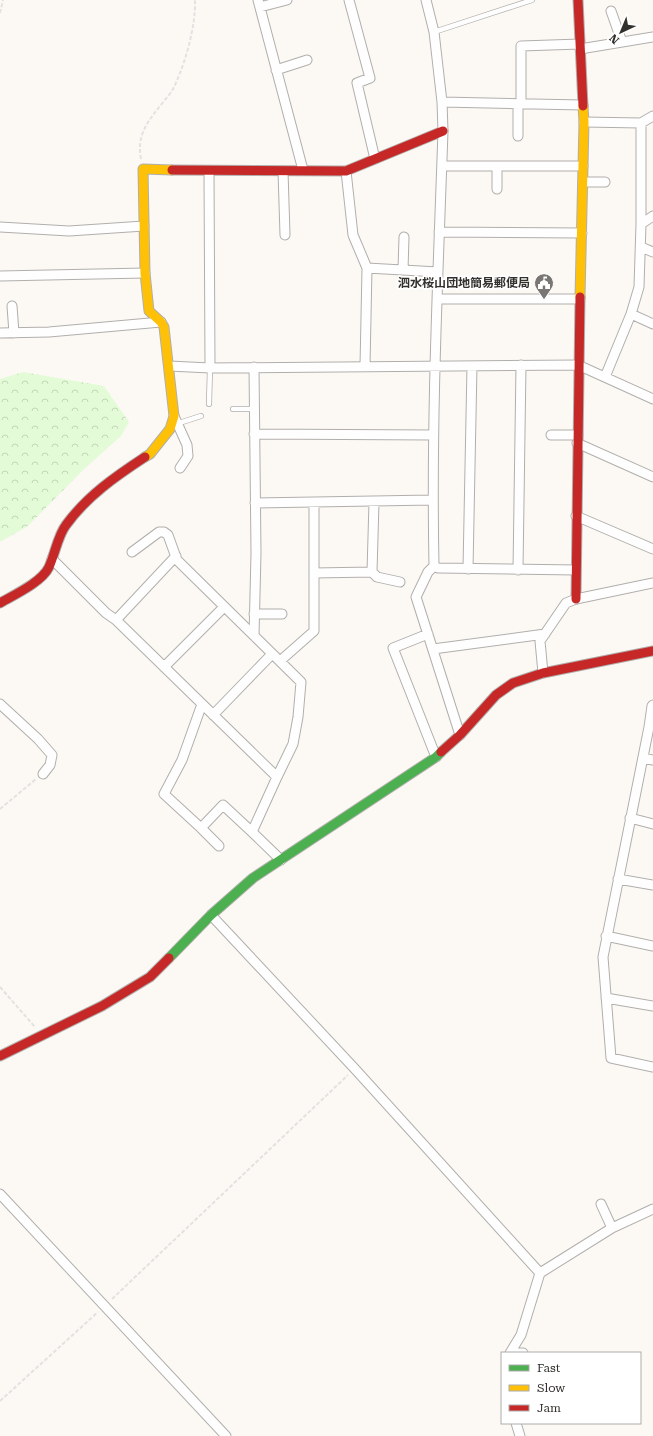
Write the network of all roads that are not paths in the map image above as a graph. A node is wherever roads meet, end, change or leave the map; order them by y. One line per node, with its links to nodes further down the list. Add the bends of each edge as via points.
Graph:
1 (287, 0): 6 (street)
2 (349, 0): 22 (street, via 370,78 357,83)
3 (426, 0): 8 (street)
4 (532, 0): 8 (lane)
5 (578, 0): 11 (street)
6 (259, 4): 13 (street)
7 (611, 11): 10 (street)
8 (434, 32): 14 (street)
9 (653, 37): 10 (street)
10 (622, 42): 11 (street)
11 (580, 46): 15 (street, via 521,46); 16 (street)
12 (307, 60): 13 (street)
13 (276, 70): 26 (street)
14 (442, 102): 15 (street); 20 (street)
15 (519, 104): 16 (street); 21 (street)
16 (583, 105): 18 (street)
17 (653, 116): 19 (street)
18 (584, 122): 19 (street); 25 (street)
19 (641, 123): 34 (street)
20 (443, 132): 22 (street); 23 (street)
21 (518, 136)
22 (375, 160): 29 (street)
23 (442, 166): 24 (street); 37 (street)
24 (497, 166): 25 (street); 32 (street)
25 (583, 166): 30 (street)
26 (303, 170): 28 (street); 29 (street)
27 (209, 171): 28 (street); 36 (street, via 142,169); 63 (street)
28 (283, 171): 39 (street)
29 (346, 171): 43 (street, via 352,235)
30 (583, 182): 31 (street); 38 (street)
31 (605, 182)
32 (497, 189)
33 (653, 216): 34 (street)
34 (641, 224): 41 (street)
35 (0, 226): 36 (street, via 69,231)
36 (144, 226): 46 (street)
37 (439, 232): 38 (street); 45 (street)
38 (582, 233): 49 (street)
39 (285, 235)
40 (404, 237): 44 (street)
41 (641, 247): 42 (street); 51 (street, via 639,287)
42 (653, 252)
43 (367, 268): 44 (street); 59 (street)
44 (403, 270): 45 (street)
45 (438, 272): 48 (street)
46 (145, 273): 47 (street); 52 (street, via 150,311)
47 (0, 276)
48 (437, 299): 49 (street); 60 (street)
49 (580, 299): 57 (street)
50 (12, 306): 55 (street)
51 (631, 314): 53 (street); 64 (street)
52 (161, 322): 55 (street); 58 (street, via 164,327)
53 (653, 324)
54 (0, 333): 55 (street)
55 (14, 333)
56 (521, 365): 57 (street); 61 (street); 88 (street)
57 (578, 365): 64 (street); 74 (street)
58 (169, 366): 63 (street); 70 (street)
59 (365, 366): 60 (street); 62 (street)
60 (434, 366): 61 (street); 72 (street)
61 (472, 366): 87 (street)
62 (254, 367): 63 (street); 68 (street)
63 (210, 368): 66 (lane)
64 (604, 377): 65 (street)
65 (653, 399)
66 (209, 404)
67 (233, 409): 68 (lane)
68 (254, 409): 71 (street)
69 (201, 416): 70 (lane)
70 (175, 420): 75 (street, via 187,445 188,456); 85 (street, via 150,454 84,502 65,526)
71 (254, 434): 72 (street); 78 (street)
72 (433, 435): 77 (street)
73 (551, 435): 74 (street)
74 (577, 439): 76 (street); 81 (street)
75 (180, 468)
76 (653, 477)
77 (432, 500): 80 (street); 86 (street)
78 (255, 502): 79 (street); 97 (street)
79 (314, 502): 80 (street); 90 (street)
80 (374, 502): 91 (street)
81 (576, 516): 82 (street); 89 (street)
82 (653, 550)
83 (132, 552): 84 (street, via 159,532 164,532 168,535)
84 (176, 556): 96 (street, via 177,560); 99 (street)
85 (52, 559): 95 (street, via 48,569 34,583); 99 (street)
86 (434, 566): 87 (street); 100 (street, via 428,572 416,597)
87 (468, 569): 88 (street)
88 (518, 570): 89 (street)
89 (576, 570): 94 (street)
90 (314, 572): 91 (street); 106 (street, via 314,631)
91 (372, 572): 92 (street, via 377,577)
92 (400, 582)
93 (653, 583): 94 (street)
94 (576, 599): 101 (street, via 566,603)
95 (0, 603)
96 (224, 607): 102 (street); 107 (street)
97 (254, 614): 98 (street); 102 (street)
98 (282, 614)
99 (116, 620): 107 (street)
100 (428, 634): 103 (street); 114 (street, via 393,648)
101 (545, 634): 103 (street); 108 (street, via 540,641)
102 (254, 636): 105 (street)
103 (433, 649): 113 (street)
104 (653, 651): 108 (street)
105 (272, 654): 106 (street); 112 (street)
106 (280, 661): 118 (street, via 301,682 293,744)
107 (164, 668): 110 (street)
108 (543, 673): 113 (street, via 513,683 496,695)
109 (0, 704): 117 (street, via 52,755 50,765)
110 (202, 704): 112 (street); 121 (street, via 182,760 164,794)
111 (653, 705): 115 (street)
112 (213, 715): 118 (street)
113 (460, 735): 114 (street)
114 (436, 757): 124 (street)
115 (643, 758): 116 (street); 119 (street)
116 (653, 760)
117 (43, 774)
118 (276, 777): 122 (street)
119 (630, 818): 120 (street); 125 (street)
120 (653, 824)
121 (201, 828): 122 (street, via 223,805); 123 (street)
122 (252, 832): 124 (street)
123 (219, 846)
124 (281, 860): 127 (street, via 253,878)
125 (618, 879): 126 (street); 128 (street)
126 (653, 885)
127 (211, 915): 132 (street, via 150,977 102,1006); 138 (street)
128 (606, 936): 129 (street); 130 (street, via 603,957)
129 (653, 946)
130 (606, 998): 131 (street); 133 (street, via 611,1058)
131 (653, 1006)
132 (0, 1056)
133 (653, 1067)
134 (0, 1194): 141 (street)
135 (601, 1204): 137 (street)
136 (653, 1209): 137 (street)
137 (612, 1228): 138 (street)
138 (540, 1273): 139 (street, via 521,1335)
139 (511, 1352)
140 (516, 1424): 142 (street)
141 (226, 1436)
142 (520, 1436)

